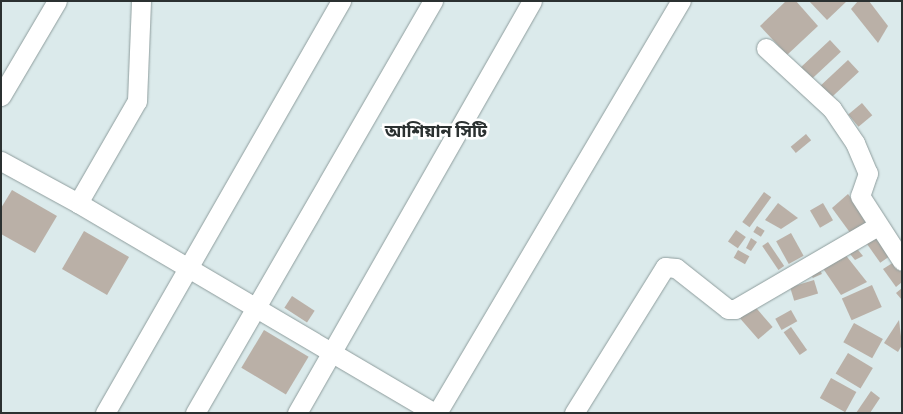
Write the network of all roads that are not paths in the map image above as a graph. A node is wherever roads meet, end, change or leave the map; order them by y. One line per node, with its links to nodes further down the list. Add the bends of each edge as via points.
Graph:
1 (57, 1): 8 (street)
2 (141, 1): 10 (street, via 137,101)
3 (341, 1): 13 (street)
4 (433, 1): 14 (street)
5 (532, 1): 15 (street)
6 (681, 1): 19 (street)
7 (766, 48): 11 (street, via 832,109 855,143 868,173 860,196)
8 (1, 96)
9 (1, 160): 10 (street)
10 (78, 203): 13 (street)
11 (876, 226): 12 (street); 20 (street, via 735,309 728,309 676,268 665,267)
12 (902, 260)
13 (187, 270): 14 (street); 16 (street)
14 (255, 309): 15 (street); 17 (street)
15 (330, 354): 18 (street); 19 (street)
16 (105, 413)
17 (195, 413)
18 (297, 413)
19 (436, 413)
20 (574, 413)

